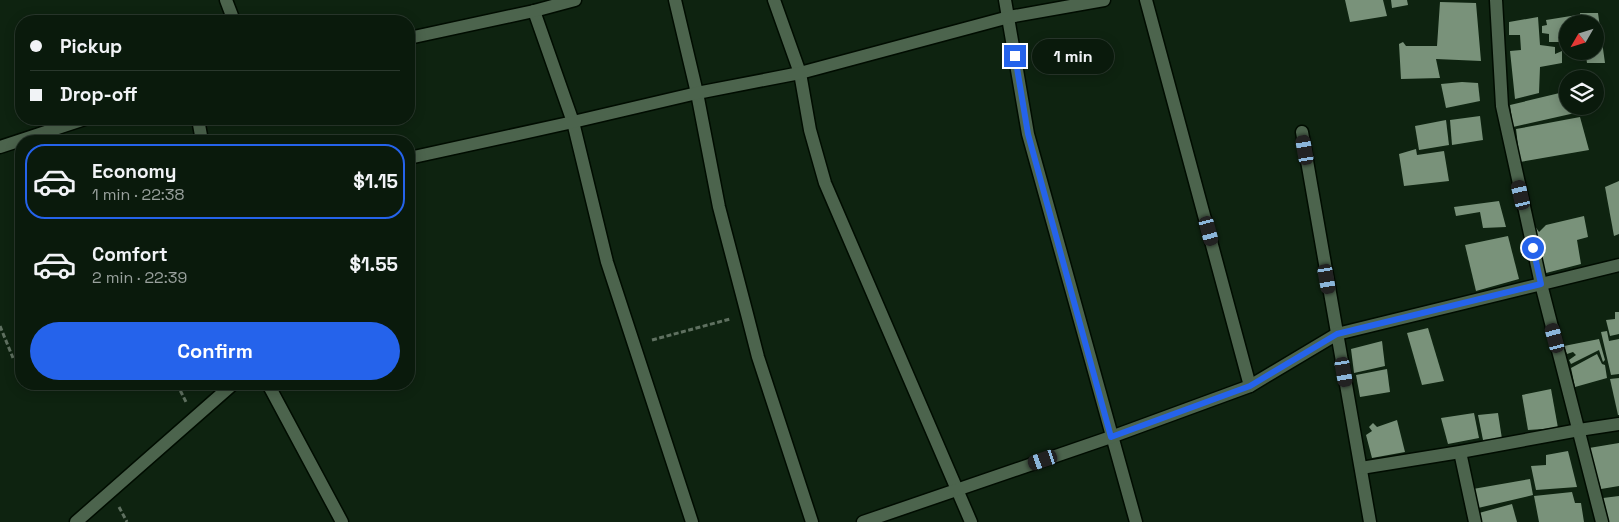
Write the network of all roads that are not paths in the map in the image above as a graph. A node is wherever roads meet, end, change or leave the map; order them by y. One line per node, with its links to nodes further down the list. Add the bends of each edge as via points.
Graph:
1 (226, 0): 10 (street)
2 (575, 0): 9 (street)
3 (675, 0): 14 (street)
4 (774, 0): 13 (street)
5 (1005, 0): 11 (street)
6 (1104, 0): 11 (street)
7 (1146, 0): 25 (street)
8 (1496, 0): 23 (street, via 1502,106)
9 (534, 11): 12 (street); 15 (street)
10 (232, 15)
11 (1008, 17): 13 (street); 30 (street, via 1028,134)
12 (415, 37)
13 (800, 72): 14 (street); 33 (street, via 810,130 825,184)
14 (697, 93): 15 (street); 37 (street, via 719,207 758,357)
15 (574, 122): 21 (street); 36 (street, via 607,262)
16 (66, 125): 18 (street)
17 (1302, 132): 24 (street)
18 (36, 135)
19 (15, 142): 20 (street)
20 (0, 147)
21 (415, 157)
22 (1619, 265): 23 (street)
23 (1541, 284): 24 (street); 29 (street)
24 (1337, 334): 25 (street); 32 (street)
25 (1250, 386): 30 (street)
26 (226, 390): 34 (street)
27 (271, 390): 35 (street)
28 (1619, 424): 29 (street)
29 (1579, 430): 31 (street); 43 (street)
30 (1111, 437): 33 (street); 40 (street)
31 (1460, 452): 32 (street); 42 (street)
32 (1361, 468): 41 (street)
33 (957, 490): 38 (street); 39 (street)
34 (76, 522)
35 (342, 522)
36 (692, 522)
37 (812, 522)
38 (863, 522)
39 (971, 522)
40 (1136, 522)
41 (1370, 522)
42 (1475, 522)
43 (1602, 522)

